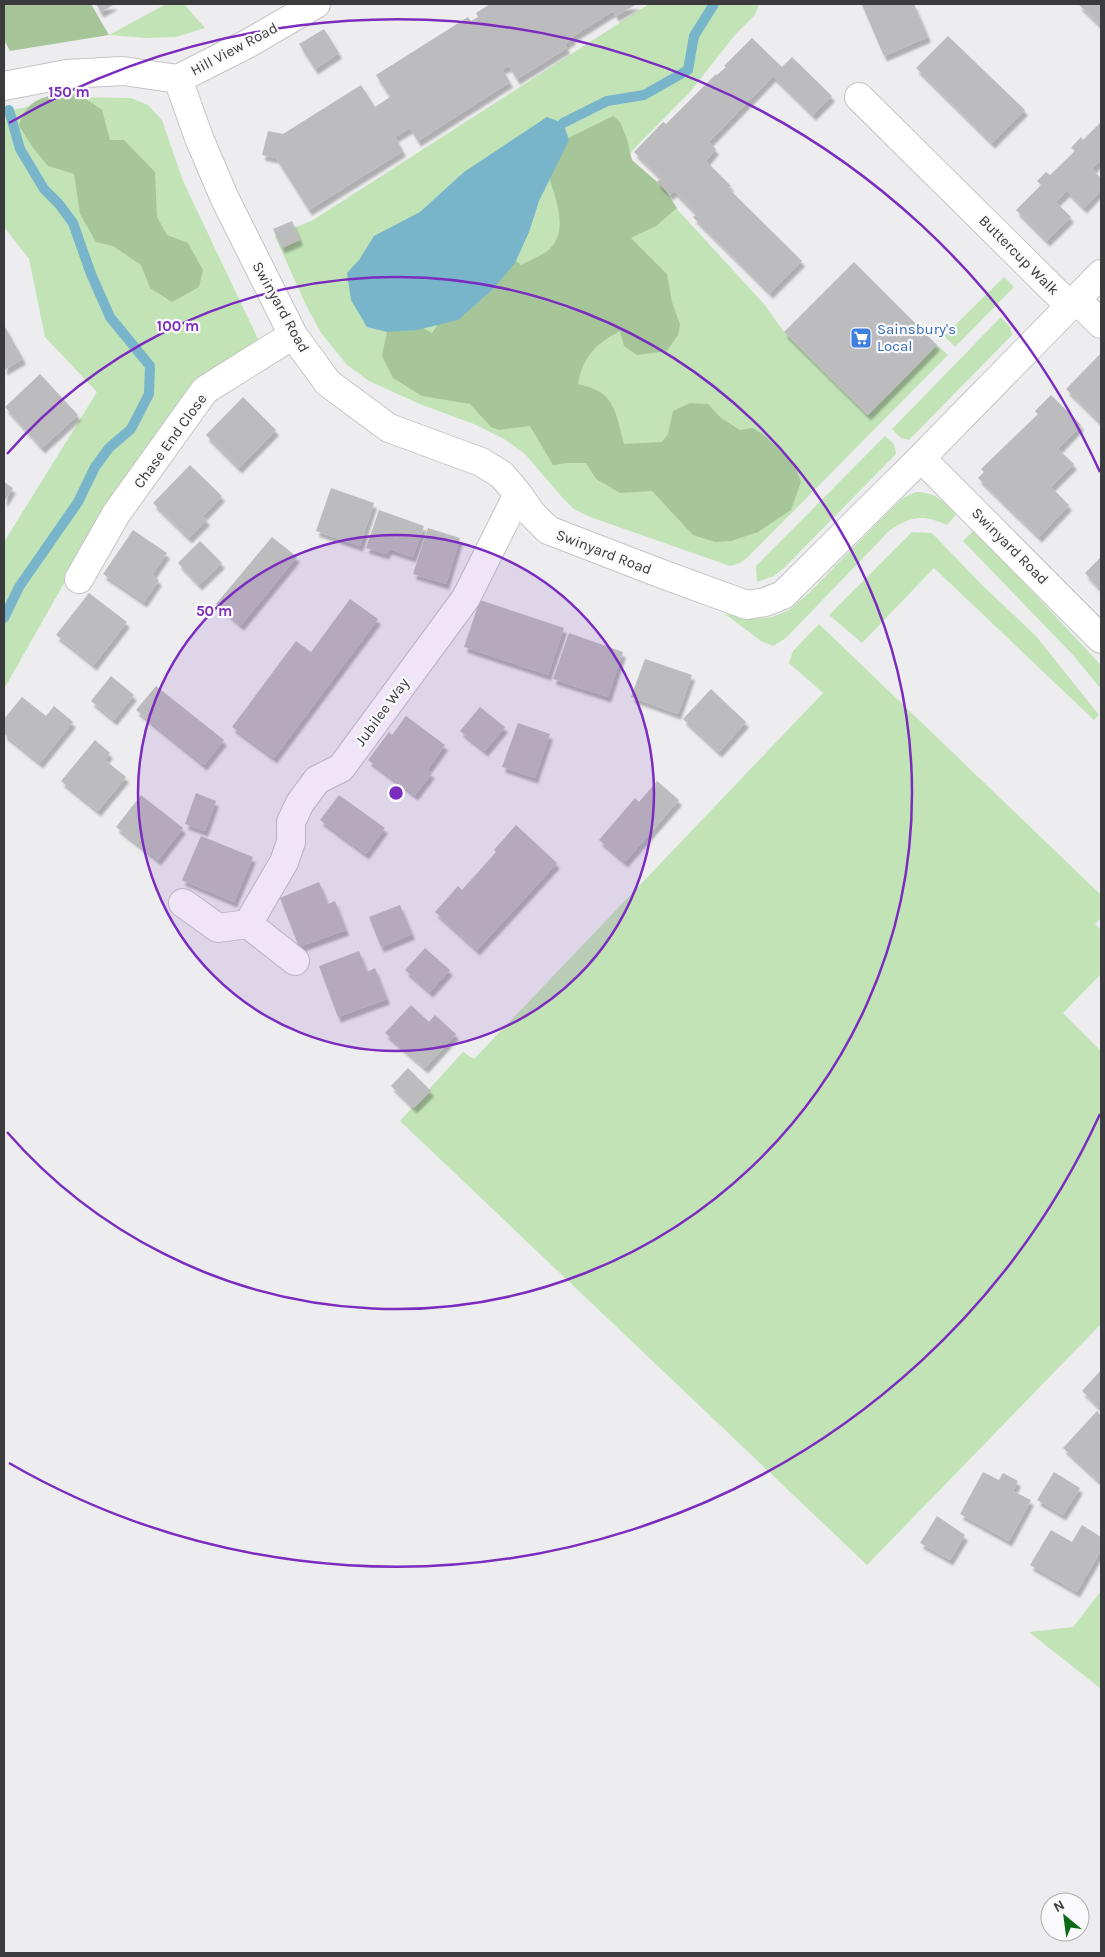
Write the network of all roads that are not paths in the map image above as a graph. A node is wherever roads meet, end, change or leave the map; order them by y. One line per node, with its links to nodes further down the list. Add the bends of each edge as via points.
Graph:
1 (316, 4): 2 (street, Hill View Road)
2 (178, 79): 3 (street, via 104,72 67,74); 8 (street, Swinyard Road, via 225,199)
3 (4, 86)
4 (859, 98): 6 (street, Buttercup Walk)
5 (1101, 274): 6 (street)
6 (1073, 302): 7 (street); 9 (street, Buttercup Walk)
7 (1101, 324)
8 (293, 335): 10 (street, Swinyard Road, via 328,383 389,428 481,462 502,475); 11 (street, Chase End Close, via 205,390 116,514)
9 (920, 458): 10 (street, Swinyard Road, via 783,595 747,604 548,530); 12 (street, Swinyard Road)
10 (518, 494): 14 (street, Jubilee Way, via 466,598 341,768 318,780 300,803 290,822 291,842 284,862)
11 (79, 579)
12 (1101, 640)
13 (183, 903): 14 (street, via 218,928)
14 (248, 924): 15 (street)
15 (295, 961)

